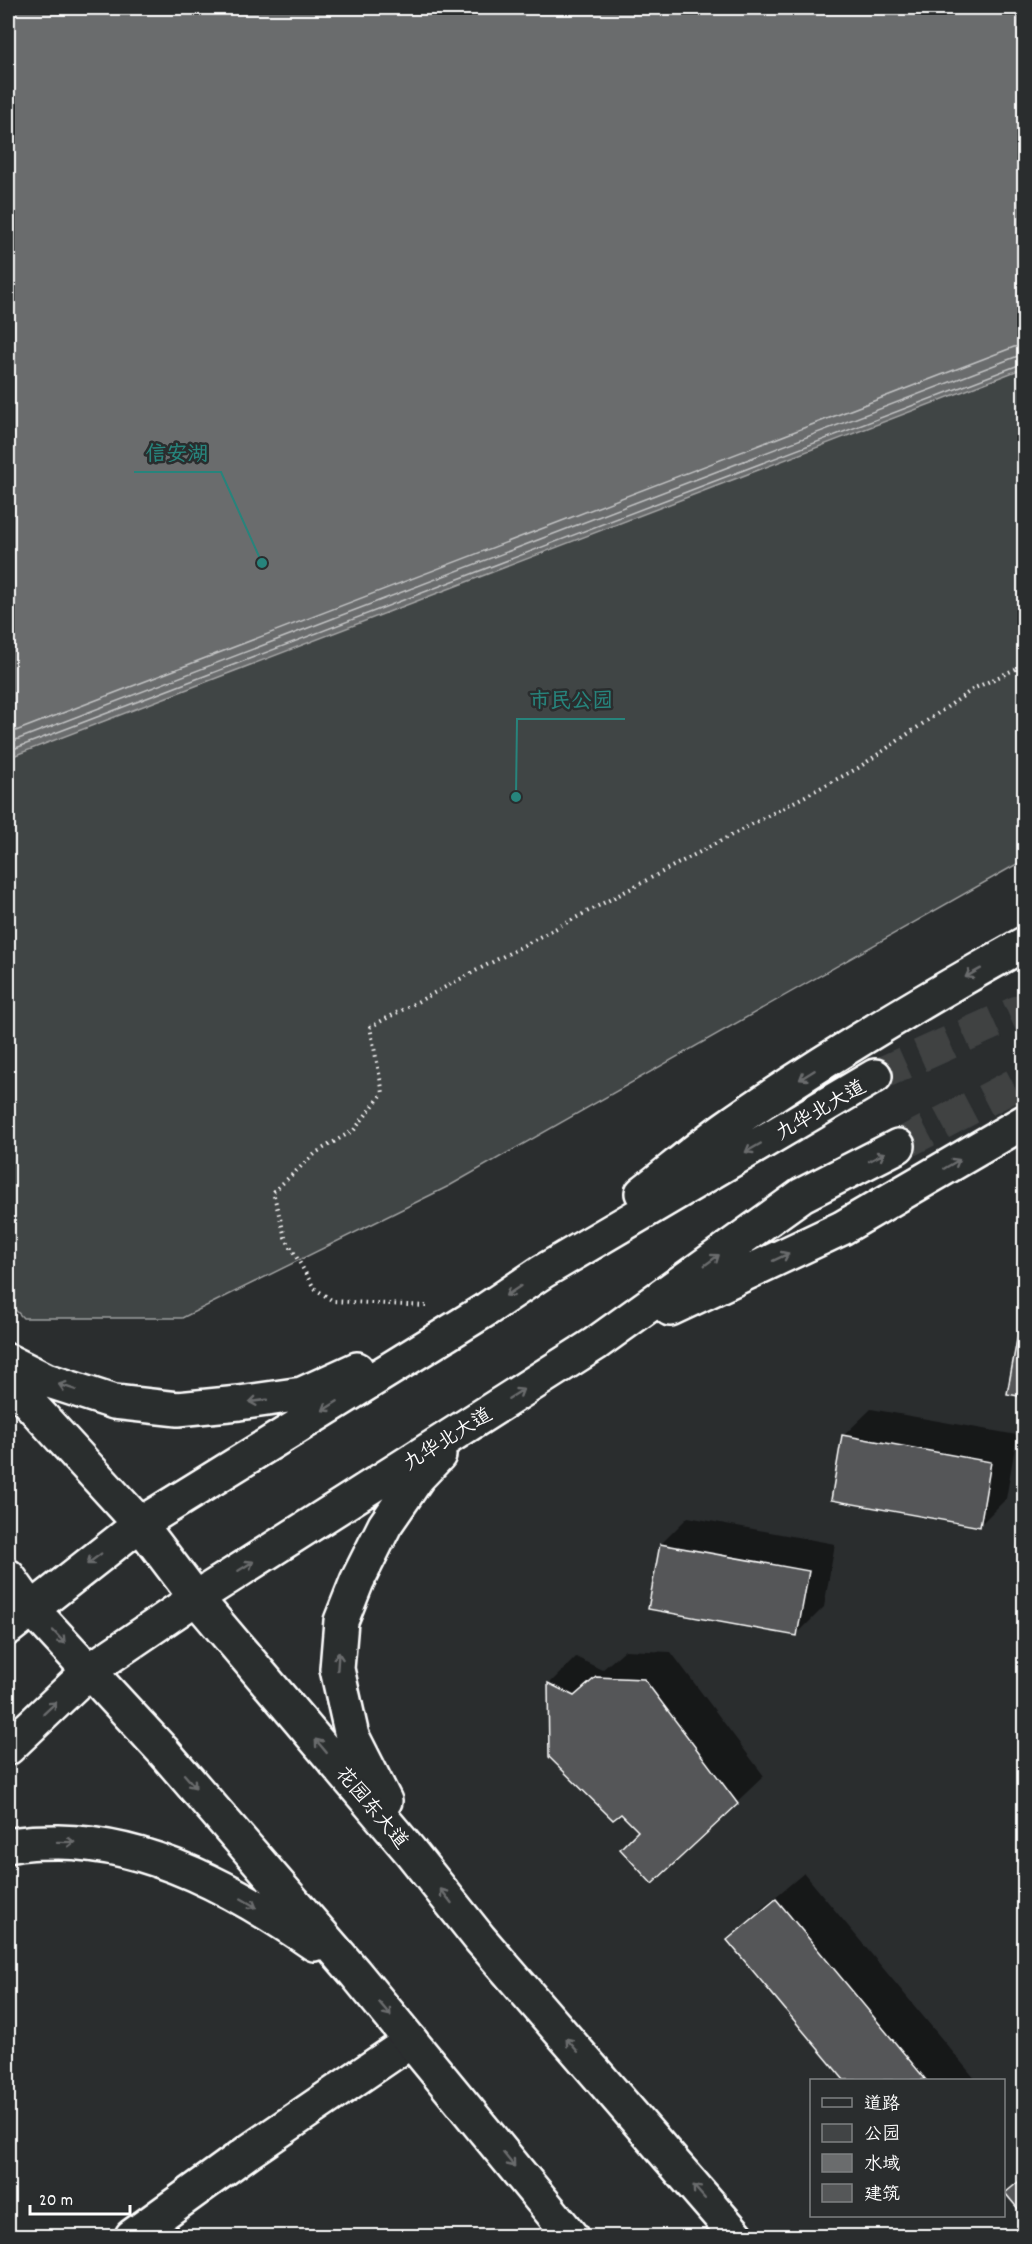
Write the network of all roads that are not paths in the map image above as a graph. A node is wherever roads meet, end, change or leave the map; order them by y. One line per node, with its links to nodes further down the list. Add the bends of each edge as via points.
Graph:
1 (1024, 944): 5 (main road, one-way to 5, via 874,1032 724,1129)
2 (875, 1076): 5 (main road, 九华北大道, one-way to 5)
3 (1024, 1122): 7 (main road, one-way to 3, via 842,1228)
4 (898, 1146): 7 (main road, 九华北大道, one-way to 4, via 802,1195)
5 (542, 1272): 6 (main road, 九华北大道, one-way to 6)
6 (487, 1309): 8 (main road, one-way to 8, via 302,1394 239,1403 178,1409 114,1402 46,1380); 11 (main road, 九华北大道, one-way to 11)
7 (595, 1344): 10 (main road, 九华北大道, one-way to 7)
8 (8, 1360)
9 (8, 1380): 11 (main road, 花园东大道)
10 (468, 1425): 13 (main road, 九华北大道, one-way to 10); 18 (main road, one-way to 10, via 352,1736 337,1669 341,1621 385,1525 418,1477)
11 (141, 1524): 13 (main road, 花园东大道); 14 (main road, 九华北大道, one-way to 14)
12 (8, 1576): 14 (main road)
13 (196, 1598): 15 (main road, 九华北大道); 18 (main road, 花园东大道, one-way to 13)
14 (19, 1618): 15 (main road, one-way to 15)
15 (90, 1670): 16 (main road, 九华北大道, one-way to 15); 19 (main road, one-way to 19)
16 (8, 1748)
17 (8, 1846): 19 (main road, one-way to 19, via 24,1842 86,1842 142,1854 192,1873 236,1896)
18 (410, 1851): 23 (main road, 花园东大道, one-way to 18, via 480,1939)
19 (355, 1973): 20 (main road, one-way to 20)
20 (411, 2041): 21 (main road); 22 (main road, one-way to 22)
21 (132, 2236)
22 (571, 2236)
23 (737, 2236)

